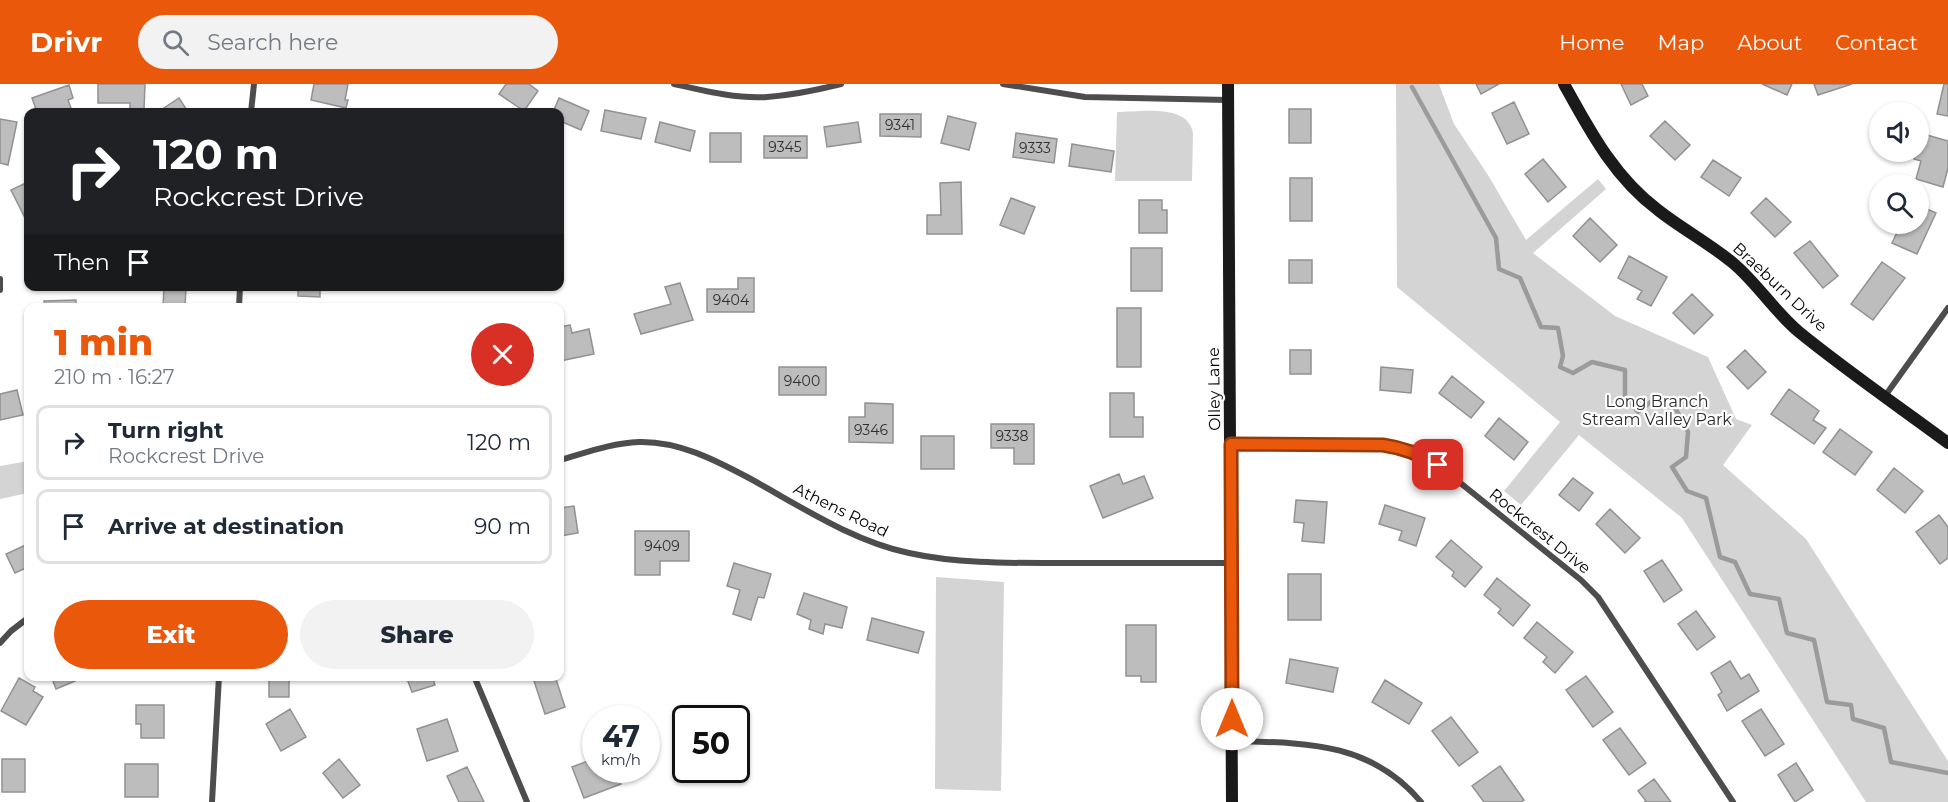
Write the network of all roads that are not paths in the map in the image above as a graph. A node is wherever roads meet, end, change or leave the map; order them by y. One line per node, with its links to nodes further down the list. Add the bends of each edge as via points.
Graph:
1 (254, 84): 8 (street)
2 (674, 84): 3 (street, via 717,94 766,97)
3 (841, 84)
4 (1003, 84): 7 (street, via 1084,97)
5 (1228, 84): 7 (main road, Olley Lane)
6 (1564, 84): 12 (main road, Braeburn Drive, via 1594,139 1627,183 1659,211 1734,264 1798,331)
7 (1228, 100): 14 (main road, Olley Lane)
8 (251, 108)
9 (0, 279): 10 (street)
10 (0, 290)
11 (1948, 308): 12 (street)
12 (1885, 396): 13 (main road, Braeburn Drive)
13 (1948, 443)
14 (1231, 444): 16 (main road, Olley Lane); 26 (street, Rockcrest Drive, via 1383,445 1420,454 1438,465 1598,597)
15 (564, 459): 16 (street, Athens Road, via 637,442 687,449 859,537 920,555 994,563)
16 (1231, 563): 21 (main road, Olley Lane)
17 (24, 621): 18 (street)
18 (0, 643)
19 (219, 681): 22 (street)
20 (476, 681): 23 (street)
21 (1232, 741): 24 (main road, Olley Lane); 25 (street, via 1300,743 1344,751 1382,767)
22 (212, 802)
23 (527, 802)
24 (1232, 802)
25 (1421, 802)
26 (1733, 802)

